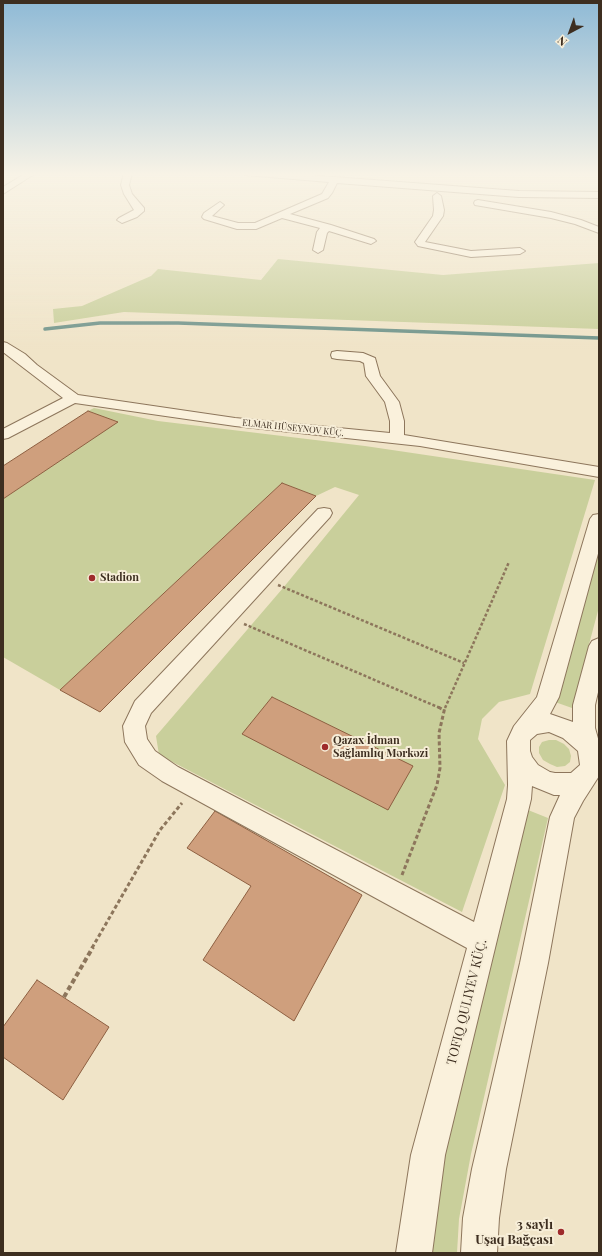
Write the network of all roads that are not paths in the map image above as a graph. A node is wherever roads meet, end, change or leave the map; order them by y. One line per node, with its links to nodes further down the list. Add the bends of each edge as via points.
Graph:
1 (255, 232): 5 (street)
2 (322, 232): 7 (street)
3 (342, 232): 6 (street)
4 (427, 232): 8 (street, via 420,242 422,244 471,254)
5 (232, 235)
6 (371, 241)
7 (318, 250)
8 (520, 251)
9 (3, 346): 11 (street, ELMAR HÜSEYNOV KÜÇ.)
10 (337, 355): 13 (street, via 363,357 370,361 373,376 392,402)
11 (73, 398): 12 (street); 13 (street, ELMAR HÜSEYNOV KÜÇ., via 205,419)
12 (3, 435)
13 (398, 439): 14 (street, ELMAR HÜSEYNOV KÜÇ.)
14 (599, 472)
15 (324, 513): 20 (street, via 143,707 134,726 136,742 147,758 194,788)
16 (599, 519): 18 (street, via 548,697)
17 (599, 646): 19 (street, via 584,705 584,728)
18 (520, 742): 19 (street, via 529,727 549,723 560,726 571,731 588,746); 19 (street, via 522,762 530,772 554,784 568,785 579,781); 20 (street, TOFIQ QULIYEV KÜÇ., via 519,799)
19 (592, 766): 22 (street, via 562,817 534,963 489,1170)
20 (482, 941): 21 (street, TOFIQ QULIYEV KÜÇ., via 428,1156)
21 (414, 1253)
22 (478, 1253)

